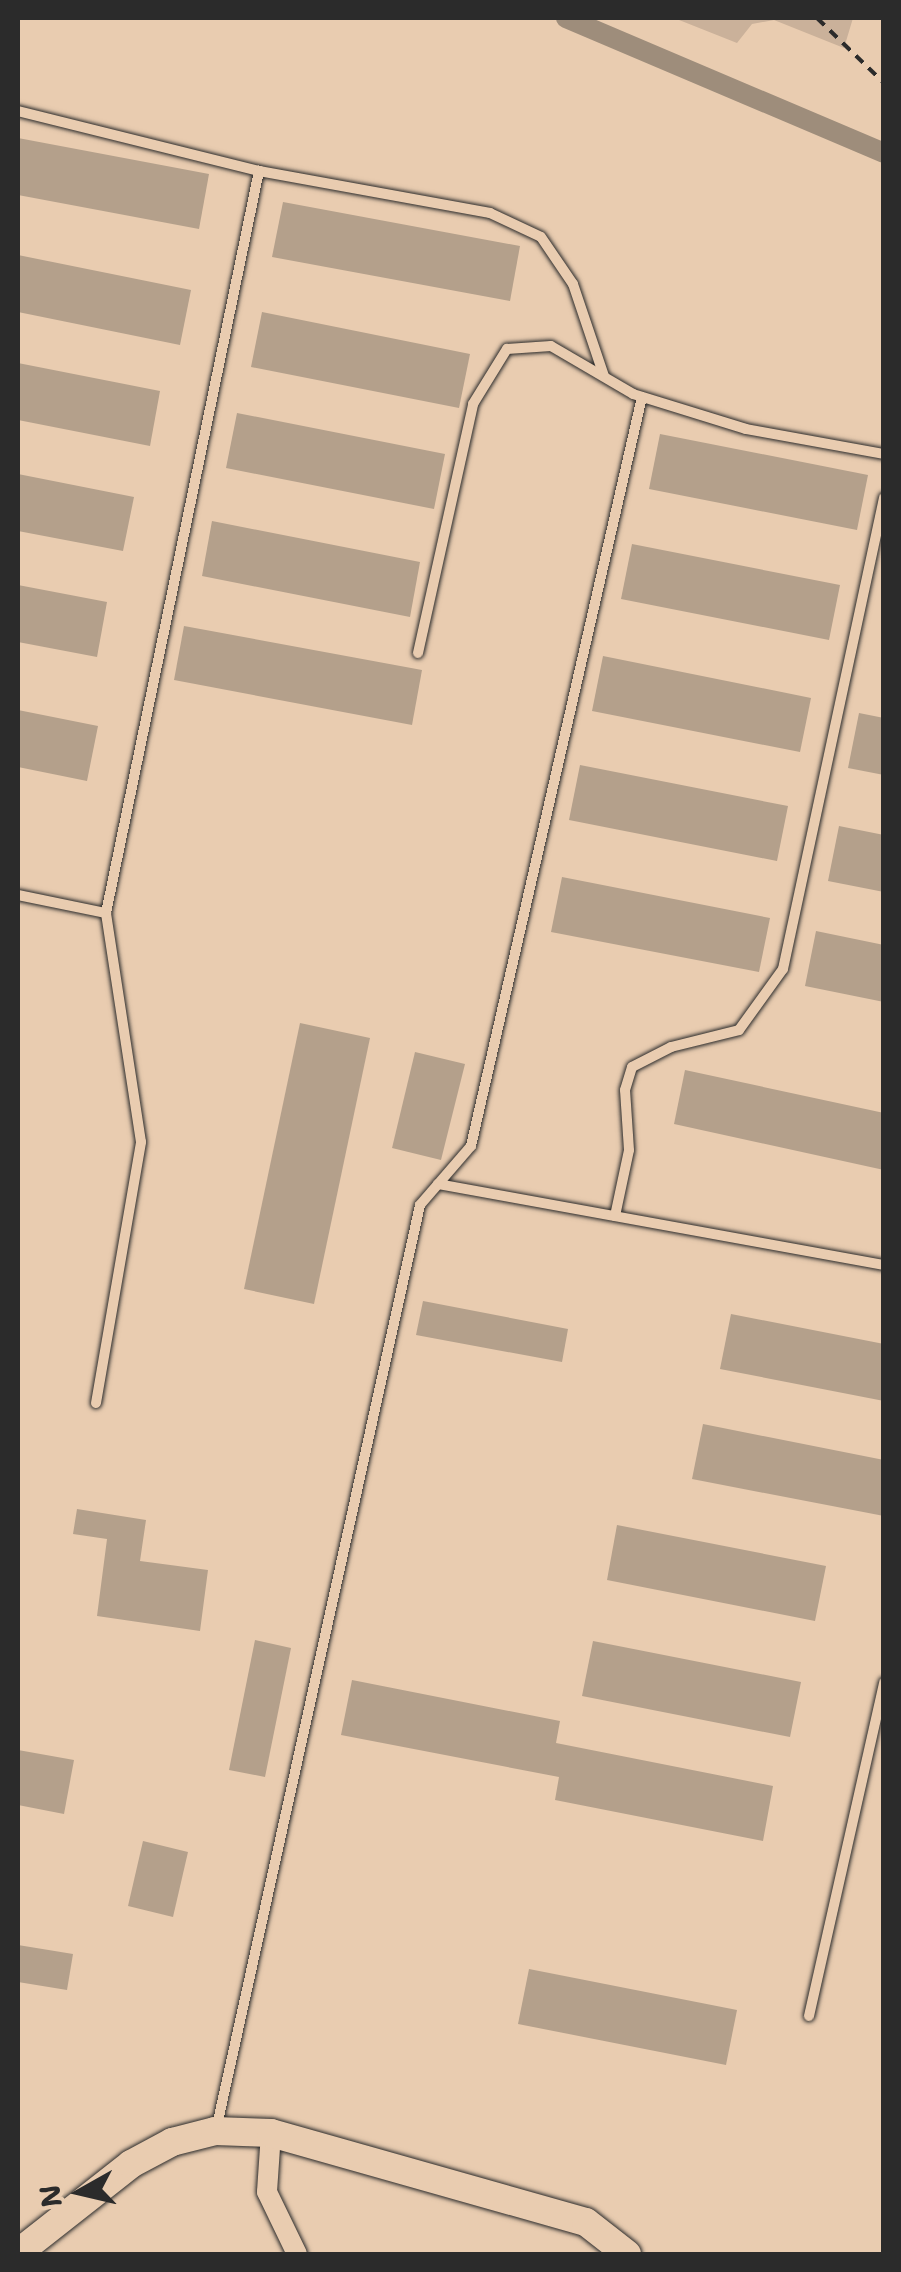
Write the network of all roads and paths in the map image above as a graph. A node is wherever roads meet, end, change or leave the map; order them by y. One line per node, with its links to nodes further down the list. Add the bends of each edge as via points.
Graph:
1 (817, 18): 2 (path)
2 (884, 83)
3 (18, 111): 4 (lane)
4 (259, 171): 5 (lane, via 490,213 541,237 573,284); 11 (lane)
5 (604, 378): 6 (lane); 9 (lane, via 551,346 508,349 473,404)
6 (642, 397): 7 (lane, via 746,428); 12 (lane, via 471,1146)
7 (884, 454)
8 (884, 498): 13 (lane, via 783,969 739,1030 671,1047 632,1067 625,1090 628,1150)
9 (418, 654)
10 (18, 895): 11 (lane)
11 (106, 913): 15 (lane, via 141,1142)
12 (438, 1184): 13 (lane); 18 (lane, via 420,1206)
13 (615, 1216): 14 (lane)
14 (884, 1265)
15 (96, 1402)
16 (884, 1682): 17 (lane)
17 (809, 2016)
18 (216, 2131): 19 (street); 20 (street, via 172,2142 132,2164)
19 (272, 2133): 21 (street, via 268,2192); 22 (street, via 586,2222)
20 (18, 2253)
21 (297, 2254)
22 (628, 2254)

